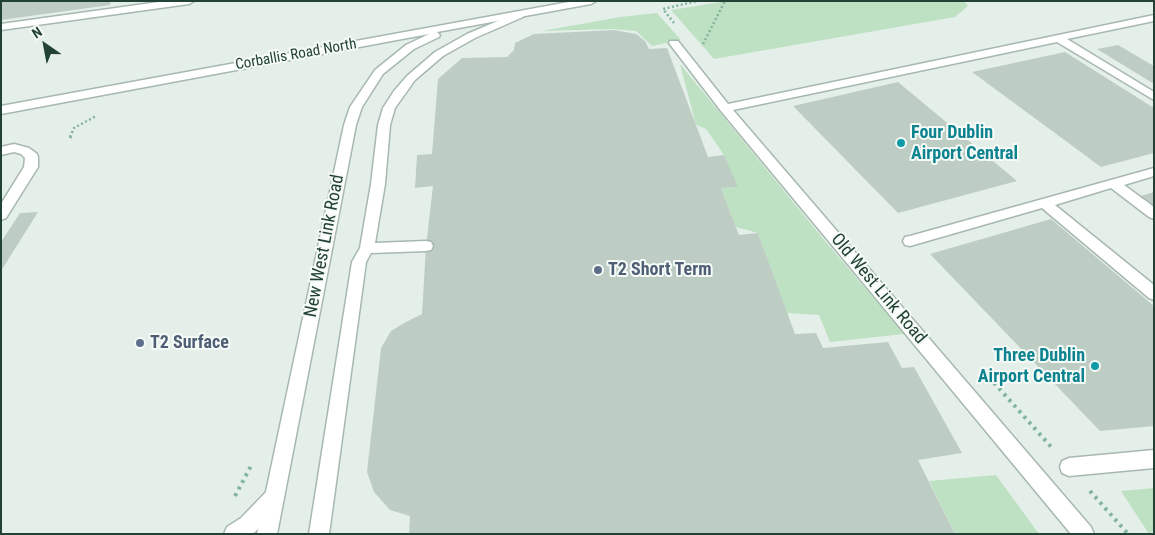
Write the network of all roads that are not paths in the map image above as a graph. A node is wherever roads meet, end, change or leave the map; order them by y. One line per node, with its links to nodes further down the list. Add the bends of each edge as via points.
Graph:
1 (189, 1): 7 (street)
2 (544, 1): 4 (street)
3 (592, 1): 4 (street, Corballis Road North)
4 (519, 15): 6 (street, Corballis Road North); 21 (street, via 439,54 398,93 384,125)
5 (1154, 18): 8 (street)
6 (474, 23): 12 (street, Corballis Road North); 25 (street, New West Link Road, via 428,38 404,51 379,72 356,107)
7 (1, 27)
8 (1058, 38): 10 (street); 11 (street)
9 (674, 43): 11 (street, Old West Link Road)
10 (1154, 97)
11 (725, 108): 29 (street, Old West Link Road)
12 (1, 110)
13 (1, 151): 18 (street, via 14,148 32,156 31,166)
14 (1154, 172): 15 (street)
15 (1113, 183): 16 (street); 17 (street)
16 (1044, 204): 19 (street); 22 (street)
17 (1154, 214)
18 (1, 215)
19 (910, 241)
20 (426, 246): 21 (street)
21 (367, 248): 28 (street, via 359,262)
22 (1154, 294)
23 (1154, 459): 24 (street)
24 (1068, 467)
25 (274, 498): 26 (street, via 248,525); 27 (street, New West Link Road)
26 (234, 534)
27 (267, 534)
28 (319, 534)
29 (1084, 534)

